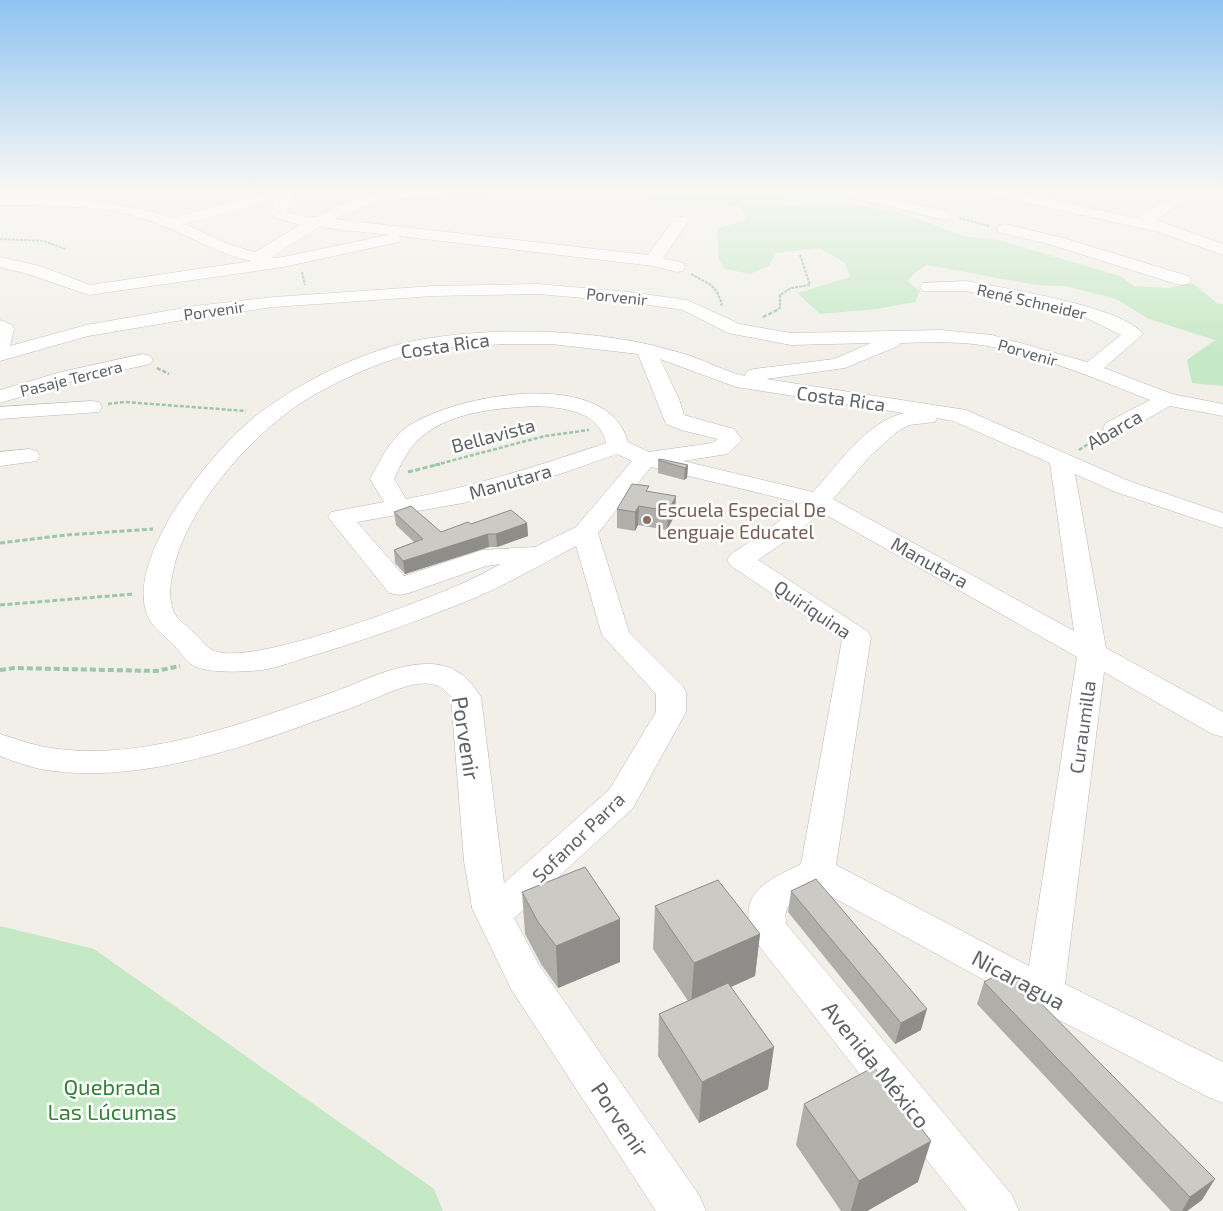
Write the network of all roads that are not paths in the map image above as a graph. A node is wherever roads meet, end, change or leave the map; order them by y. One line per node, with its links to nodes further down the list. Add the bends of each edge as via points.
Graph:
1 (217, 246): 9 (street)
2 (277, 246): 9 (street)
3 (362, 246): 10 (street)
4 (512, 246): 12 (street)
5 (664, 246): 12 (street)
6 (1072, 246): 16 (street)
7 (1211, 246): 8 (street)
8 (1223, 250)
9 (258, 257): 10 (street)
10 (291, 261): 18 (street)
11 (0, 262): 14 (street)
12 (653, 262): 13 (street)
13 (677, 267)
14 (34, 270): 15 (street); 18 (street)
15 (0, 280)
16 (1182, 280)
17 (929, 287): 25 (street, René Schneider, via 966,286 1086,311 1133,334)
18 (86, 311): 20 (street, Porvenir, via 195,312 433,290 538,289 687,305 734,329 763,336 791,339); 23 (street, Porvenir)
19 (0, 326): 21 (street, via 5,329)
20 (903, 336): 25 (street, Porvenir, via 992,341); 26 (street, via 838,364)
21 (0, 347)
22 (646, 350): 26 (street, Costa Rica, via 675,357); 37 (street, via 674,419 689,426 726,434 731,440 719,449); 43 (street, Costa Rica, via 552,338 503,338 423,345 380,356 347,370 314,386 272,414 243,440 201,489 176,528 156,586 161,616 183,640 204,658 234,663 266,660 354,634 470,590)
23 (0, 355)
24 (143, 360): 27 (street, Pasaje Tercera, via 68,376)
25 (1090, 370): 28 (street, Porvenir)
26 (728, 379): 32 (street, Costa Rica)
27 (0, 397)
28 (1167, 399): 30 (street, Porvenir); 33 (street, Abarca)
29 (91, 407): 31 (street)
30 (1223, 410)
31 (0, 413)
32 (958, 415): 38 (street, Costa Rica); 39 (street, Quiriquina, via 914,417 891,424)
33 (1114, 428)
34 (615, 437): 37 (street, Manutara); 40 (street, Manutara, via 555,468 454,498); 40 (street, Manutara, via 604,418 588,409 542,400 487,404 437,418 401,444 382,479)
35 (29, 456): 36 (street)
36 (0, 459)
37 (646, 459): 39 (street, Manutara); 42 (street)
38 (1061, 461): 41 (street, Costa Rica, via 1152,498); 44 (street, Curaumilla)
39 (818, 500): 44 (street, Manutara); 47 (street, Quiriquina, via 788,528 740,560 857,638)
40 (399, 508): 43 (street, Manutara, via 340,517 399,587 482,558)
41 (1223, 521)
42 (585, 532): 43 (street, Costa Rica); 48 (street, Sofanor Parra, via 616,636 670,692 671,712 621,799)
43 (544, 553)
44 (1092, 652): 45 (street, Manutara); 49 (street, Curaumilla)
45 (1223, 726)
46 (0, 746): 48 (street, Porvenir, via 18,753 66,762 122,760 198,747 421,674 448,677 458,684 466,698 482,861 490,908)
47 (817, 872): 49 (street, Nicaragua); 52 (street, Avenida México, via 779,892 770,901 765,914 770,932)
48 (494, 914): 51 (street, Porvenir, via 525,977)
49 (1044, 993): 50 (street, Nicaragua)
50 (1223, 1083)
51 (683, 1211)
52 (996, 1211)

